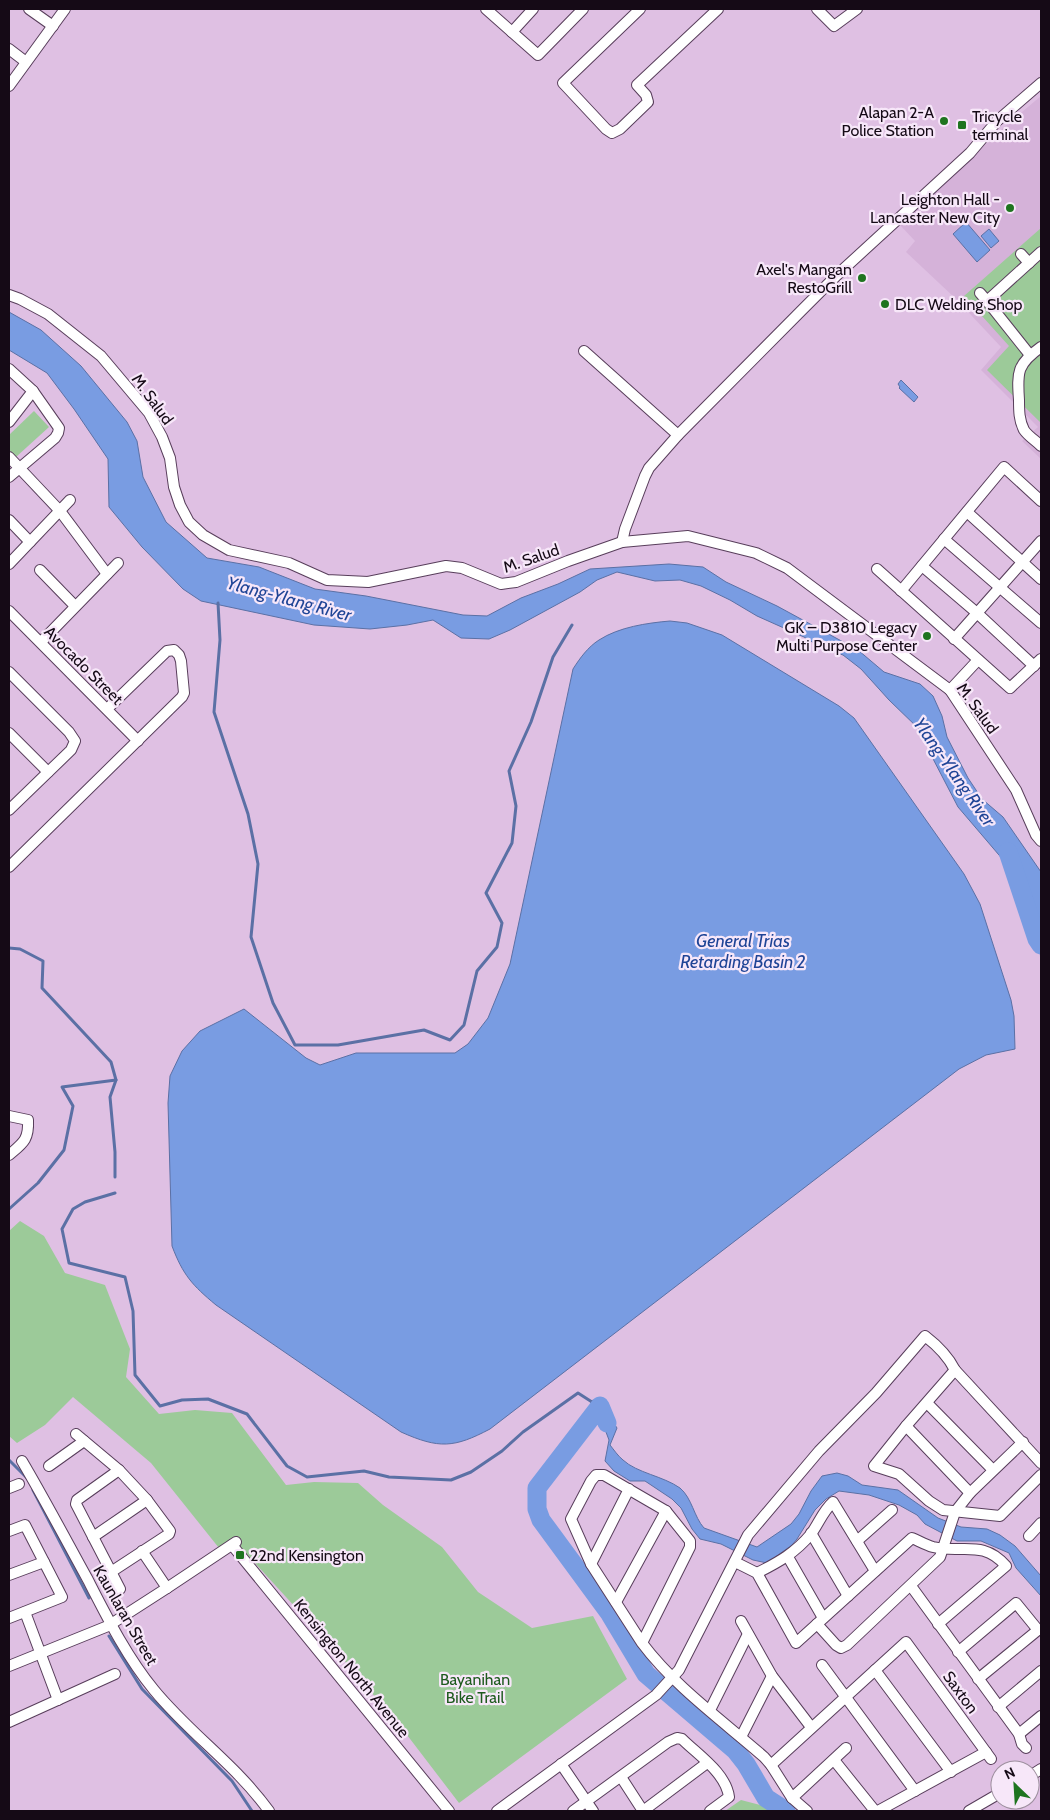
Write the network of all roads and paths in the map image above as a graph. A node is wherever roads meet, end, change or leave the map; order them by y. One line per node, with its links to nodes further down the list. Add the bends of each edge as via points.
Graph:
1 (29, 9): 10 (street)
2 (65, 9): 10 (street)
3 (487, 9): 11 (street)
4 (533, 9): 11 (street)
5 (583, 9): 11 (street, via 538,55)
6 (640, 9): 7 (street, via 563,83 612,133 648,102 637,85)
7 (718, 9)
8 (817, 9): 9 (street, via 834,26)
9 (857, 9)
10 (53, 26): 13 (street)
11 (512, 32)
12 (9, 49): 13 (street)
13 (26, 62): 15 (street)
14 (1041, 83): 26 (street, via 837,275)
15 (9, 86)
16 (1041, 252): 18 (street)
17 (1020, 254): 18 (street)
18 (1029, 263): 22 (street, via 983,297)
19 (9, 296): 39 (street, M. Salud, via 48,314 101,356 149,413 162,436 170,458 174,487 188,522 229,550 290,563 327,580 368,582 446,566 462,568 502,584 516,582)
20 (1041, 347): 22 (street)
21 (584, 351): 26 (street)
22 (1030, 355): 27 (street, via 1017,377 1020,419 1025,432)
23 (9, 369): 24 (street)
24 (33, 391): 25 (street); 29 (street, via 57,424 58,433)
25 (9, 422)
26 (678, 435): 39 (street, via 645,476)
27 (1041, 446)
28 (9, 457): 29 (street)
29 (19, 468): 30 (street); 33 (street)
30 (9, 477)
31 (70, 500): 33 (street)
32 (1041, 501): 34 (street, via 1004,467)
33 (60, 511): 38 (street); 46 (street)
34 (967, 512): 36 (street); 40 (street)
35 (9, 520): 38 (street)
36 (944, 539): 43 (street); 48 (street)
37 (1041, 541): 40 (street)
38 (30, 542): 42 (street)
39 (622, 542): 59 (street, M. Salud, via 688,536 756,553 787,568)
40 (1022, 562): 47 (street); 48 (street)
41 (118, 563): 46 (street)
42 (9, 564)
43 (922, 566): 49 (street); 52 (street)
44 (876, 569): 49 (street)
45 (40, 570): 50 (street)
46 (107, 574): 50 (street)
47 (1041, 579)
48 (1000, 588): 52 (street); 53 (street)
49 (901, 591): 54 (street)
50 (75, 606): 55 (street)
51 (9, 612): 55 (street, Avocado Street)
52 (977, 613): 54 (street); 57 (street)
53 (1041, 623)
54 (954, 639): 56 (street)
55 (41, 642): 60 (street, Avocado Street)
56 (978, 660): 57 (street, via 1010,688); 59 (street)
57 (1038, 663)
58 (9, 672): 63 (street, via 75,741 71,750)
59 (950, 690): 65 (street, M. Salud, via 1016,790)
60 (107, 709): 62 (street, Avocado Street); 62 (street, via 167,651 174,650 180,661 184,693)
61 (9, 733): 63 (street)
62 (138, 741): 66 (street)
63 (48, 772): 64 (street)
64 (11, 803)
65 (1041, 841)
66 (11, 860)
67 (9, 1116): 68 (street, via 28,1120 29,1132 22,1144)
68 (9, 1155)
69 (955, 1370): 70 (street); 72 (street); 96 (street, via 940,1348 925,1336 876,1393 819,1451 748,1535)
70 (927, 1403): 71 (street); 77 (street)
71 (906, 1426): 82 (street); 86 (street, via 874,1466 899,1474 936,1507)
72 (1023, 1442): 74 (street); 77 (street)
73 (22, 1460): 112 (street, Kaunlaran Street)
74 (1041, 1463)
75 (49, 1466): 76 (street, via 80,1438)
76 (119, 1470): 83 (street); 91 (street, via 77,1500 76,1504)
77 (994, 1470): 82 (street)
78 (1041, 1475): 86 (street, via 1000,1516)
79 (19, 1484): 80 (street)
80 (9, 1488)
81 (629, 1489): 85 (street); 98 (street); 98 (street, via 604,1475 596,1475 574,1514 573,1526)
82 (970, 1494): 86 (street)
83 (146, 1500): 91 (street); 94 (street, via 170,1531)
84 (892, 1510): 92 (street)
85 (666, 1511): 107 (street); 116 (street, via 690,1541 690,1547)
86 (955, 1512): 93 (street)
87 (1041, 1523): 90 (street)
88 (9, 1531): 97 (street, via 25,1525)
89 (812, 1533): 92 (street, via 833,1502); 95 (street); 106 (street)
90 (1029, 1536)
91 (93, 1537): 100 (street)
92 (857, 1541): 99 (street)
93 (943, 1548): 99 (street, via 912,1538); 103 (street, via 940,1557); 113 (street, via 986,1550 1006,1566)
94 (142, 1551): 100 (street); 104 (street)
95 (788, 1557): 101 (street); 111 (street)
96 (736, 1560): 101 (street); 126 (street)
97 (44, 1562): 102 (street); 108 (street, via 62,1597)
98 (591, 1564): 107 (street)
99 (875, 1571): 106 (street)
100 (111, 1572): 105 (street)
101 (757, 1573): 111 (street, via 796,1643)
102 (9, 1575)
103 (911, 1586): 111 (street, via 841,1648); 113 (street)
104 (167, 1588): 112 (street); 149 (street, Kensington North Avenue, via 234,1543)
105 (120, 1589)
106 (848, 1596): 111 (street)
107 (616, 1602): 116 (street)
108 (25, 1612): 109 (street); 118 (street)
109 (9, 1618)
110 (741, 1621): 115 (street)
111 (820, 1621)
112 (111, 1624): 118 (street); 148 (street, Kaunlaran Street, via 155,1691 232,1766)
113 (938, 1624): 117 (street)
114 (1040, 1630): 117 (street, via 1016,1603); 125 (street)
115 (748, 1634): 124 (street); 130 (street)
116 (642, 1643): 126 (street)
117 (958, 1652): 125 (street)
118 (41, 1653): 120 (street); 128 (street)
119 (822, 1665): 127 (street)
120 (9, 1666)
121 (875, 1670): 127 (street); 142 (street); 142 (street, Saxton, via 906,1642 989,1756)
122 (1041, 1671): 129 (street)
123 (115, 1674): 128 (street)
124 (772, 1676): 133 (street); 135 (street)
125 (978, 1679): 129 (street)
126 (672, 1680): 130 (street); 139 (street, via 656,1696)
127 (845, 1696): 133 (street); 144 (street)
128 (58, 1700): 132 (street)
129 (998, 1707): 134 (street)
130 (710, 1710): 135 (street)
131 (1041, 1716): 134 (street)
132 (9, 1722)
133 (811, 1727): 141 (street)
134 (1020, 1734): 137 (street)
135 (741, 1736): 141 (street)
136 (846, 1748): 138 (street)
137 (1026, 1748)
138 (834, 1760): 145 (street); 156 (street)
139 (561, 1764): 147 (street); 150 (street)
140 (708, 1764): 143 (street, via 677,1738); 153 (street); 154 (street, via 717,1772 729,1794)
141 (771, 1765): 145 (street)
142 (951, 1772): 144 (street)
143 (621, 1777): 147 (street); 153 (street)
144 (915, 1792): 156 (street)
145 (792, 1798): 155 (street)
146 (990, 1799): 157 (street)
147 (587, 1802): 151 (street); 152 (street)
148 (269, 1811)
149 (449, 1811)
150 (497, 1811)
151 (573, 1811)
152 (593, 1811)
153 (643, 1811)
154 (710, 1811)
155 (807, 1811)
156 (877, 1811)
157 (969, 1811)

